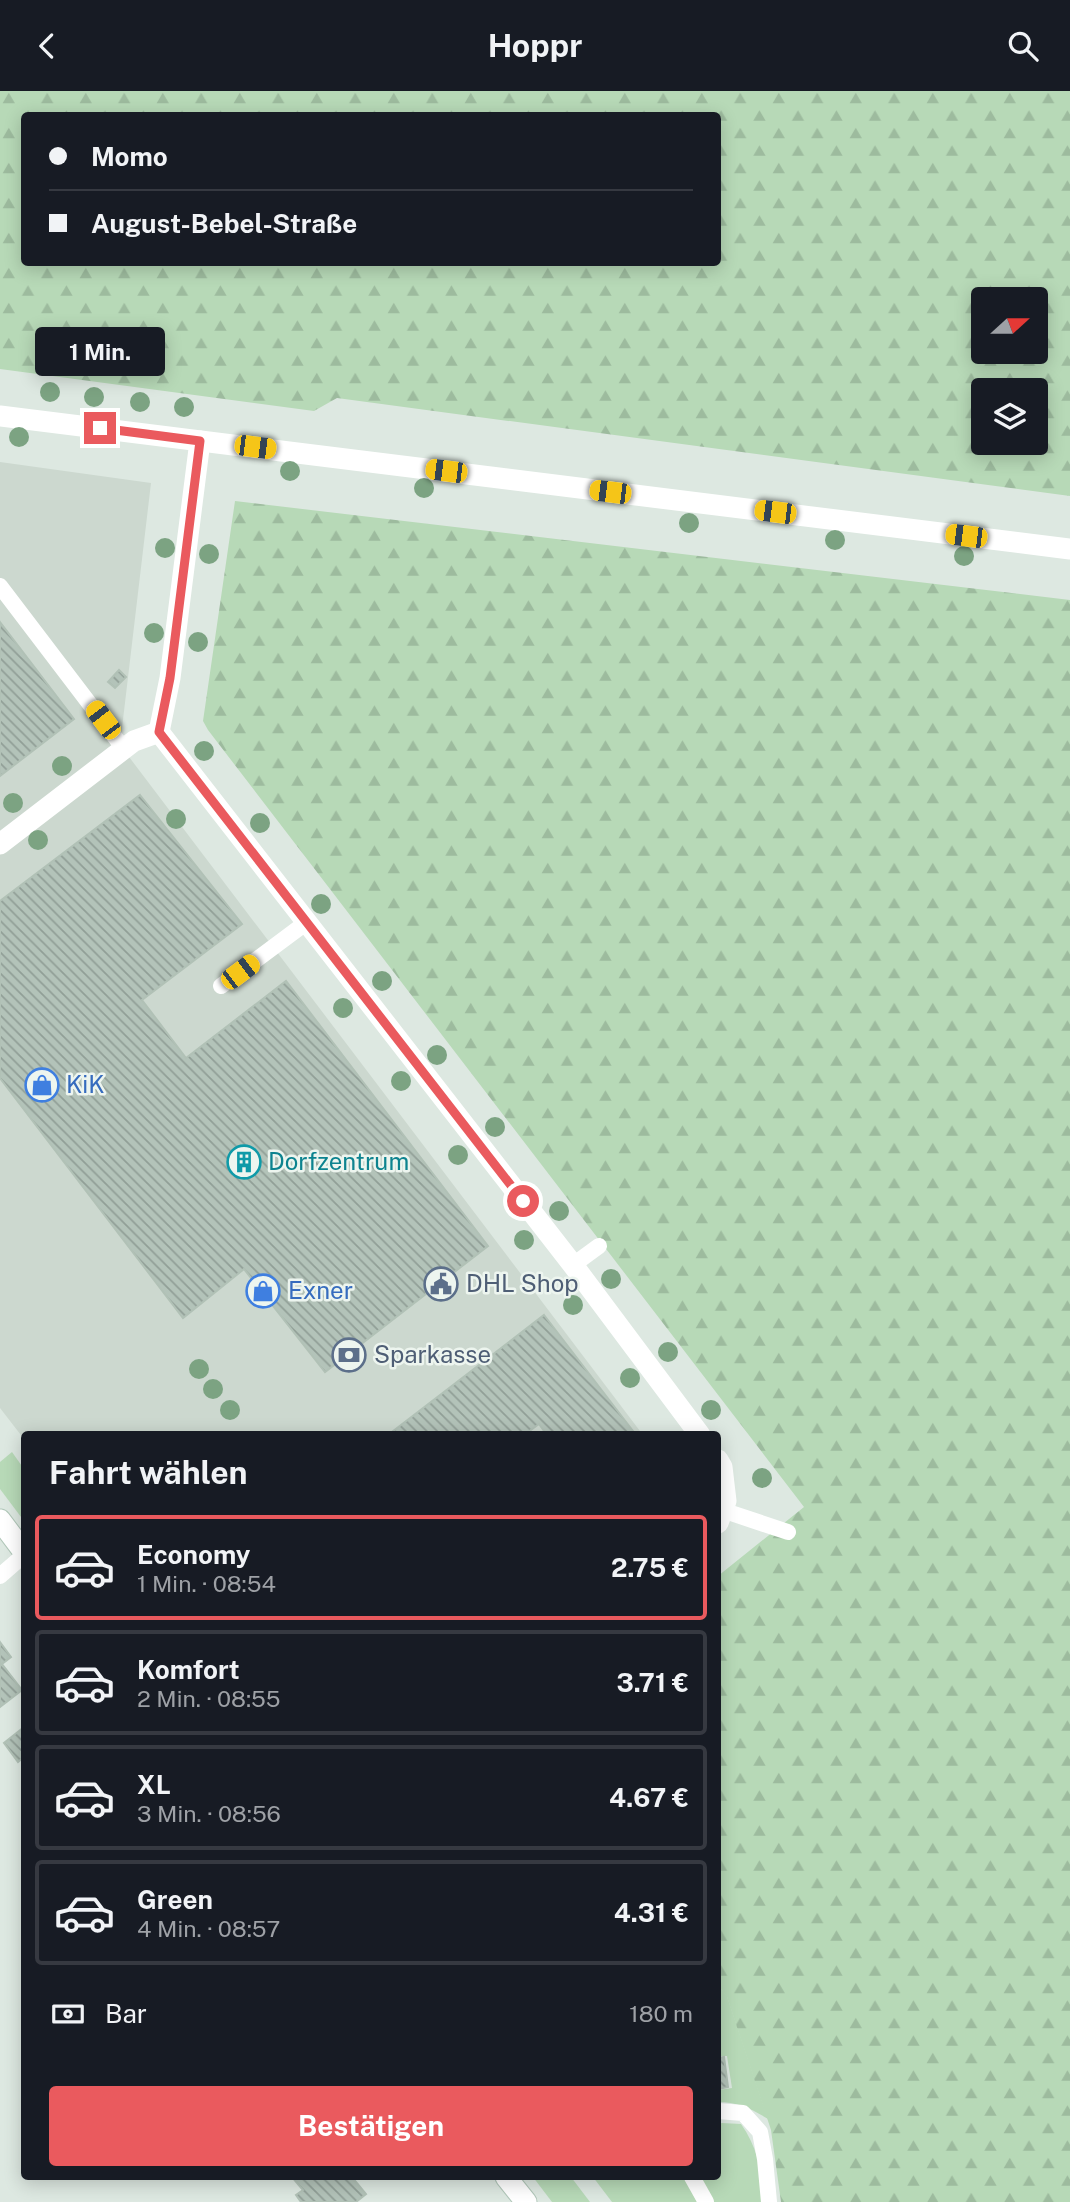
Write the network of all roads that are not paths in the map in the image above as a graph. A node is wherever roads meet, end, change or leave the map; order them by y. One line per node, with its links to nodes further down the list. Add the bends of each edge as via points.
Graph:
1 (0, 416): 2 (street)
2 (200, 441): 3 (street); 5 (street)
3 (1070, 549)
4 (0, 586): 6 (lane)
5 (159, 732): 6 (street); 8 (street)
6 (124, 748): 7 (street)
7 (0, 844)
8 (307, 922): 9 (lane); 11 (street)
9 (221, 986)
10 (599, 1246): 11 (lane)
11 (573, 1265): 12 (street)
12 (697, 1431)
13 (721, 1465): 14 (street, via 726,1501)
14 (721, 1514)
15 (721, 1516): 17 (lane)
16 (0, 1520): 18 (street)
17 (788, 1532)
18 (21, 1550)
19 (21, 1557): 20 (lane)
20 (0, 1576)
21 (721, 2111): 26 (lane, via 743,2113 760,2132)
22 (508, 2180): 24 (street)
23 (694, 2180): 25 (lane)
24 (526, 2202)
25 (706, 2202)
26 (769, 2202)

